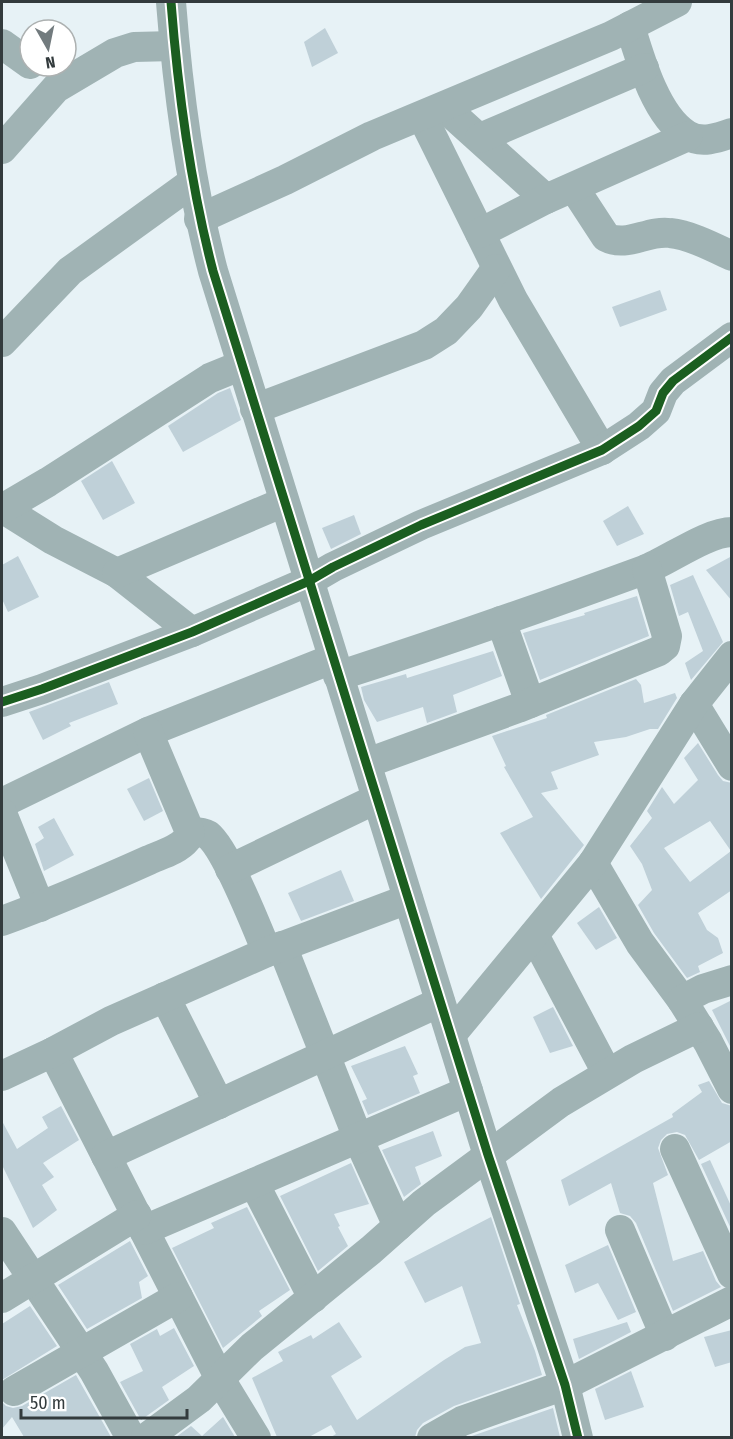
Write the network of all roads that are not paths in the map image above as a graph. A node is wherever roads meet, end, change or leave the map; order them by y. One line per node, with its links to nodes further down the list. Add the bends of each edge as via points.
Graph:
1 (171, 2): 5 (street)
2 (677, 2): 3 (street)
3 (630, 26): 7 (street); 10 (street)
4 (2, 44): 6 (street)
5 (174, 46): 9 (street, via 134,47 115,53); 15 (street)
6 (18, 56)
7 (644, 68): 12 (street, via 668,116); 13 (street)
8 (45, 78): 9 (street)
9 (56, 88): 14 (street)
10 (433, 111): 13 (street); 17 (street); 18 (street)
11 (732, 133): 12 (street, via 703,140)
12 (688, 136): 16 (street)
13 (480, 138): 16 (street)
14 (2, 149)
15 (193, 182): 17 (street); 22 (street, via 70,271)
16 (560, 193): 18 (street); 19 (street, via 614,241 671,233)
17 (199, 219): 23 (street)
18 (480, 233): 20 (street)
19 (724, 244)
20 (496, 268): 24 (street, via 446,332 424,345); 25 (street)
21 (732, 337): 25 (street, via 673,381 656,411 639,426)
22 (2, 342)
23 (242, 365): 24 (street); 27 (street, via 210,378)
24 (255, 409): 26 (street)
25 (602, 450): 31 (street, via 421,525)
26 (284, 502): 30 (street); 31 (street)
27 (2, 509): 30 (street)
28 (732, 532): 29 (street, via 716,535)
29 (647, 569): 32 (street); 37 (street, via 667,636 665,646)
30 (117, 573): 33 (street)
31 (309, 581): 33 (street); 35 (street)
32 (501, 621): 35 (street); 37 (street)
33 (192, 632): 36 (street)
34 (732, 656): 38 (street)
35 (335, 668): 39 (street); 41 (street)
36 (2, 702)
37 (530, 703): 41 (street)
38 (694, 704): 40 (street); 46 (street)
39 (148, 732): 43 (street); 45 (street)
40 (730, 761)
41 (367, 763): 42 (street)
42 (376, 799): 47 (street); 48 (street)
43 (2, 803)
44 (2, 813): 49 (street)
45 (190, 832): 47 (street, via 205,833 213,839); 49 (street, via 176,847)
46 (592, 863): 51 (street); 55 (street, via 640,943)
47 (230, 869): 52 (street)
48 (408, 899): 52 (street); 56 (street)
49 (40, 907): 50 (street)
50 (2, 921)
51 (534, 935): 58 (street); 61 (street)
52 (275, 949): 54 (street); 60 (street)
53 (732, 980): 55 (street)
54 (165, 997): 59 (street); 65 (street)
55 (682, 1000): 57 (street)
56 (440, 1002): 58 (street); 60 (street)
57 (699, 1027): 61 (street); 63 (street)
58 (451, 1035): 64 (street)
59 (53, 1052): 62 (street); 69 (street)
60 (326, 1055): 65 (street); 66 (street)
61 (607, 1073): 68 (street)
62 (2, 1076)
63 (732, 1089)
64 (468, 1091): 66 (street); 68 (street)
65 (219, 1104): 69 (street)
66 (358, 1138): 70 (street); 72 (street)
67 (675, 1149): 75 (street)
68 (488, 1155): 72 (street); 84 (street)
69 (106, 1156): 71 (street)
70 (254, 1183): 71 (street); 79 (street)
71 (141, 1223): 76 (street); 78 (street)
72 (398, 1226): 79 (street)
73 (620, 1230): 81 (street)
74 (2, 1232): 76 (street)
75 (732, 1274)
76 (33, 1280): 77 (street); 82 (street)
77 (2, 1298)
78 (178, 1298): 82 (street); 83 (street)
79 (313, 1298): 83 (street)
80 (732, 1301): 81 (street)
81 (665, 1336): 84 (street)
82 (80, 1352): 85 (street); 86 (street)
83 (220, 1378): 86 (street, via 199,1399); 87 (street)
84 (566, 1385): 88 (street, via 462,1421); 89 (street)
85 (14, 1391)
86 (147, 1436)
87 (256, 1437)
88 (432, 1437)
89 (579, 1437)

